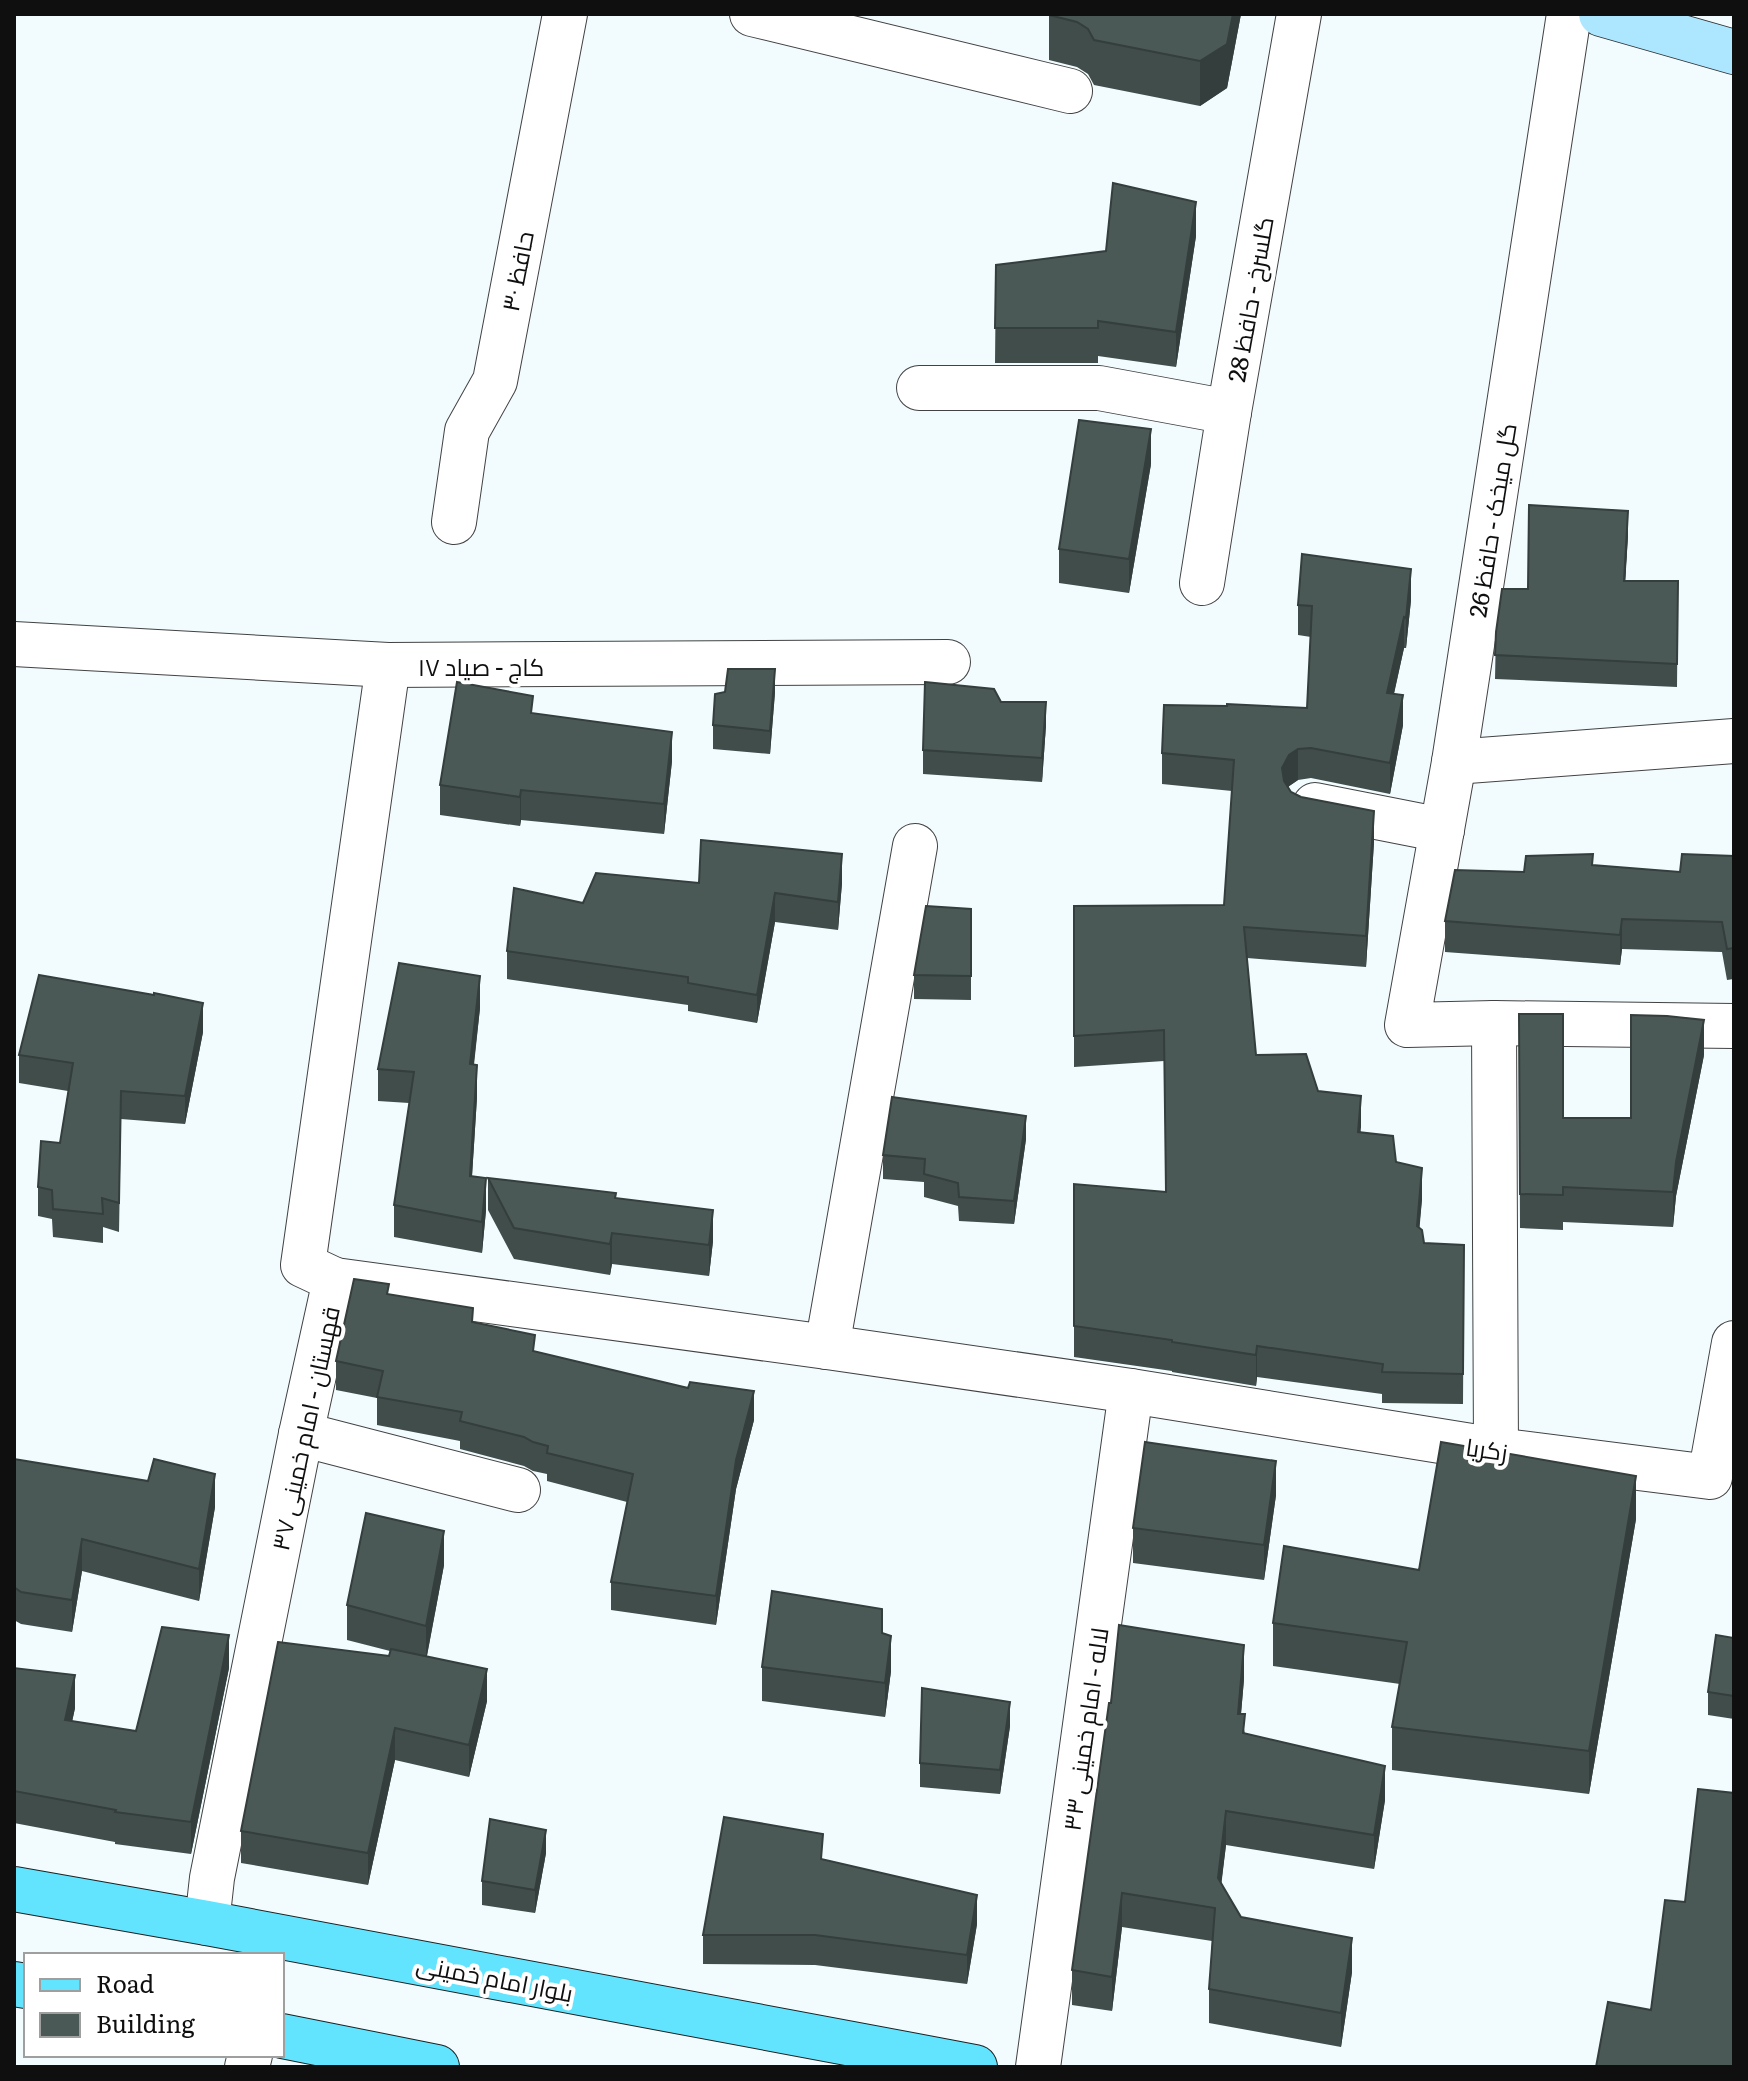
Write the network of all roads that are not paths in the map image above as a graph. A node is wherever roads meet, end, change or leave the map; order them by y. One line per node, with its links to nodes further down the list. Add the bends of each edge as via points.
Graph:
1 (565, 14): 10 (street, حافظ ۳۰, via 495,381 467,431)
2 (752, 14): 7 (street)
3 (1299, 14): 9 (street, گلسرخ - حافظ 28)
4 (1569, 14): 16 (street, گل میخک - حافظ 26)
5 (1601, 14): 6 (main road)
6 (1734, 52)
7 (1070, 91)
8 (919, 388): 9 (street, via 1099,388)
9 (1229, 412): 11 (street, گلسرخ - حافظ 28)
10 (454, 522)
11 (1202, 583)
12 (14, 644): 14 (street, کاج - صیاد ۱۷)
13 (948, 662): 14 (street, کاج - صیاد ۱۷)
14 (388, 665): 22 (street, قهستان - امام خمینی ۳۷, via 303,1265)
15 (1734, 741): 16 (street)
16 (1454, 762): 18 (street, گل میخک - حافظ 26)
17 (1307, 803): 18 (street)
18 (1442, 830): 20 (street, گل میخک - حافظ 26, via 1407,1025)
19 (915, 846): 24 (street)
20 (1494, 1023): 21 (street); 27 (street)
21 (1734, 1026)
22 (335, 1280): 24 (street, زکریا); 26 (street, قهستان - امام خمینی ۳۷)
23 (1734, 1343): 27 (street, زکریا, via 1710,1477)
24 (827, 1347): 25 (street, زکریا)
25 (1131, 1391): 27 (street, زکریا); 34 (street, لاله - امام خمینی ۳۳)
26 (301, 1434): 28 (street); 30 (street, قهستان - امام خمینی ۳۷)
27 (1496, 1450)
28 (518, 1490)
29 (14, 1889): 30 (main road, بلوار امام خمینی)
30 (207, 1923): 33 (main road, بلوار امام خمینی)
31 (284, 2036): 32 (main road)
32 (437, 2067)
33 (975, 2067)
34 (1038, 2067)

